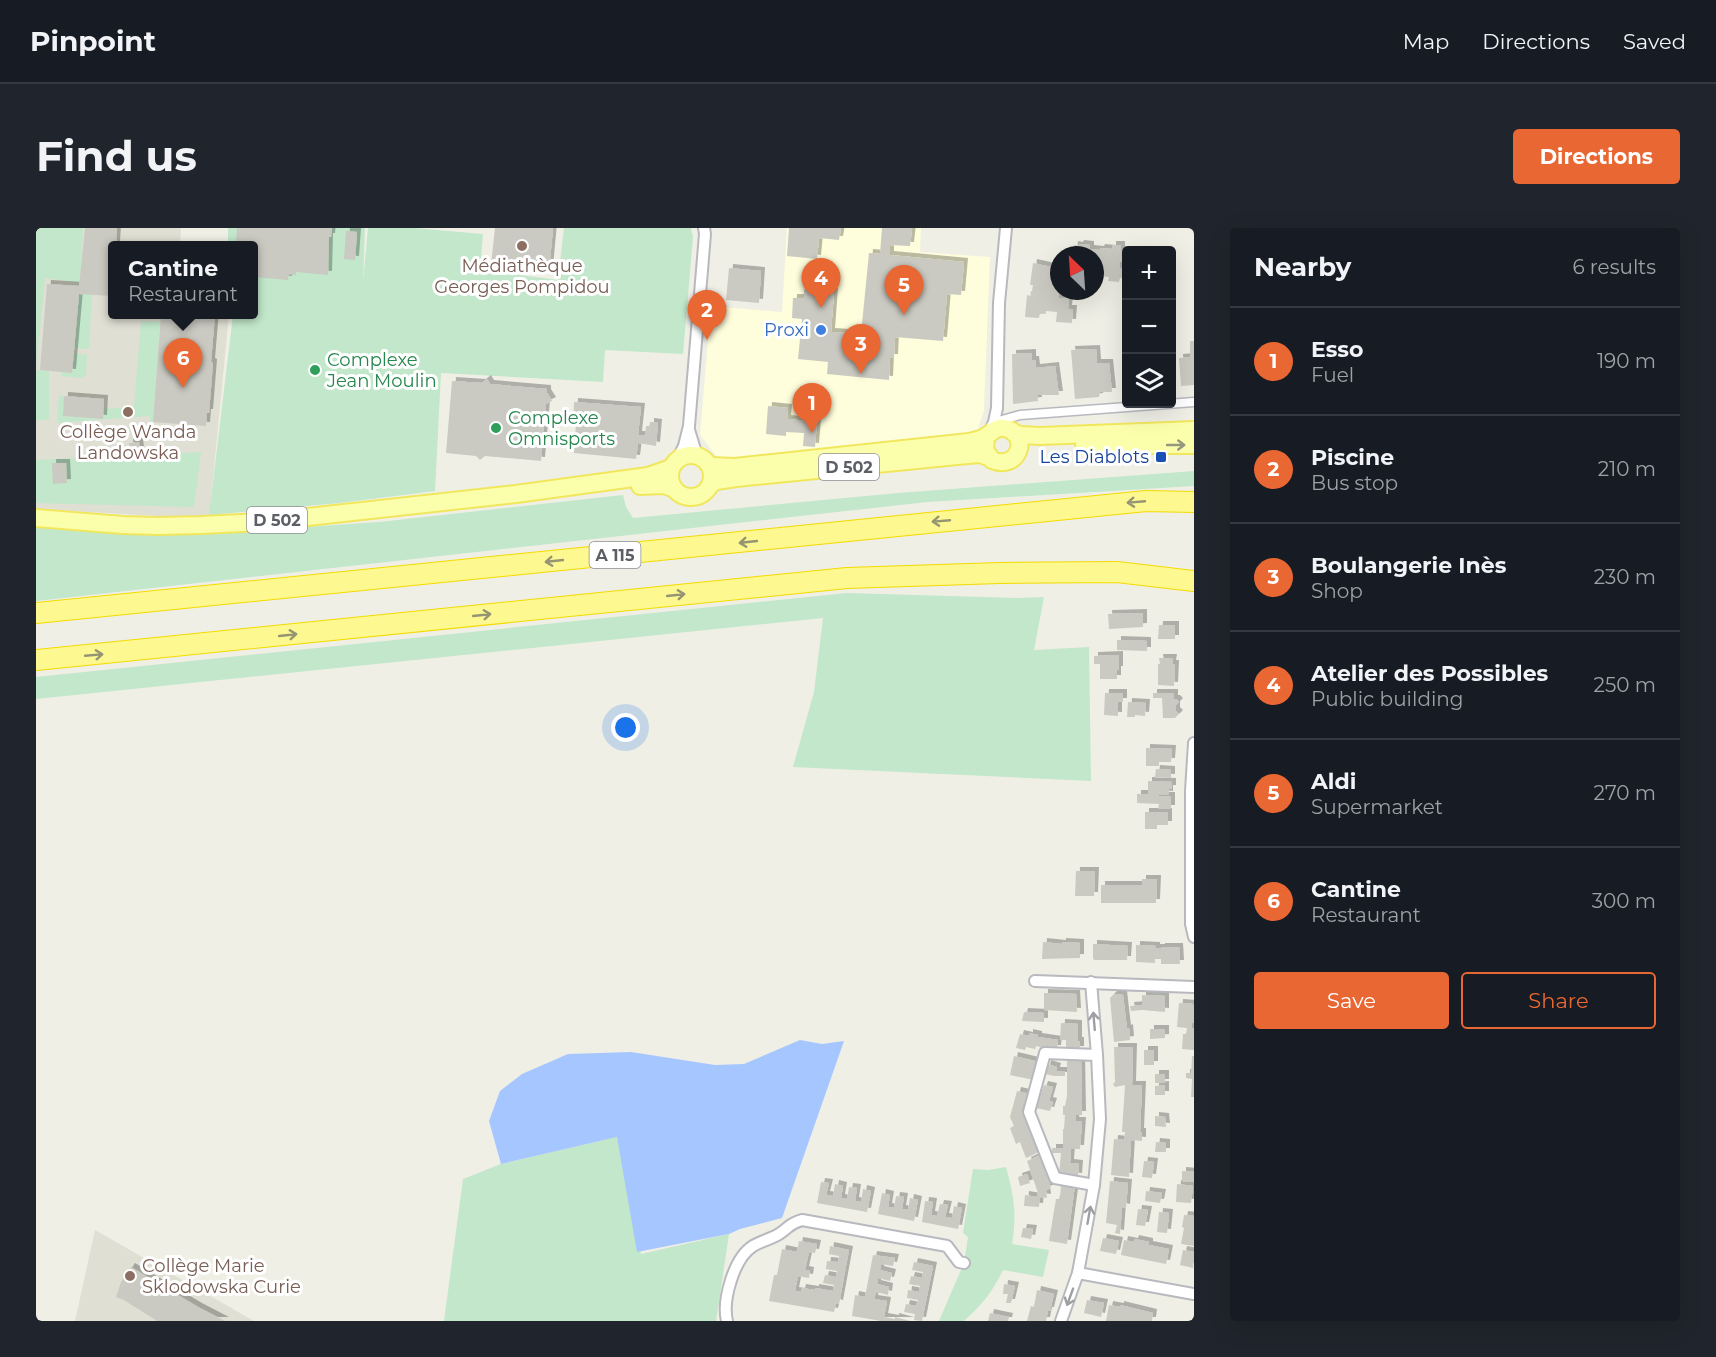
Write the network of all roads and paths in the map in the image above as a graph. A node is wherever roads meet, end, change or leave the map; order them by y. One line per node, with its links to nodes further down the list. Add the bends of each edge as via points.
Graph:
1 (704, 228): 5 (street)
2 (1006, 228): 4 (street, via 999,303)
3 (1194, 402): 7 (street, via 1020,415)
4 (997, 408): 7 (street); 8 (street)
5 (689, 426): 11 (street); 12 (street)
6 (1194, 430): 7 (main road, via 1040,436)
7 (1012, 433): 8 (main road, via 1001,427); 9 (main road, one-way to 9, via 1050,446); 10 (main road, via 1014,458 996,462)
8 (987, 435): 10 (main road, via 984,446); 11 (main road, D 502, via 969,442 735,466)
9 (1194, 445)
10 (989, 457): 13 (main road, D 502, via 973,454 721,480)
11 (703, 461): 12 (main road, via 685,455); 13 (main road, via 712,478)
12 (674, 464): 14 (main road); 15 (main road, D 502, via 648,476)
13 (710, 485): 14 (main road, via 694,497 680,495)
14 (672, 488): 15 (main road, D 502, via 648,485)
15 (516, 494): 17 (main road, D 502, via 262,522 123,525)
16 (1194, 502): 19 (highway, A 115, one-way to 19, via 1146,501)
17 (36, 518)
18 (1194, 581): 20 (highway, one-way to 18, via 847,578 1117,572)
19 (36, 613)
20 (36, 660)
21 (1194, 742): 22 (street)
22 (1192, 791): 23 (street)
23 (1194, 937)
24 (1035, 981): 25 (street)
25 (1091, 982): 26 (street); 27 (street, one-way to 25)
26 (1194, 987)
27 (1097, 1055): 28 (street, via 1100,1119); 28 (street, via 1045,1053 1029,1112 1055,1178)
28 (1094, 1185): 30 (street, one-way to 28)
29 (964, 1263): 32 (street, via 947,1246 802,1220 753,1246 740,1258 733,1272 725,1312)
30 (1078, 1273): 31 (street); 33 (street, one-way to 33)
31 (1194, 1294)
32 (727, 1321)
33 (1061, 1321)

